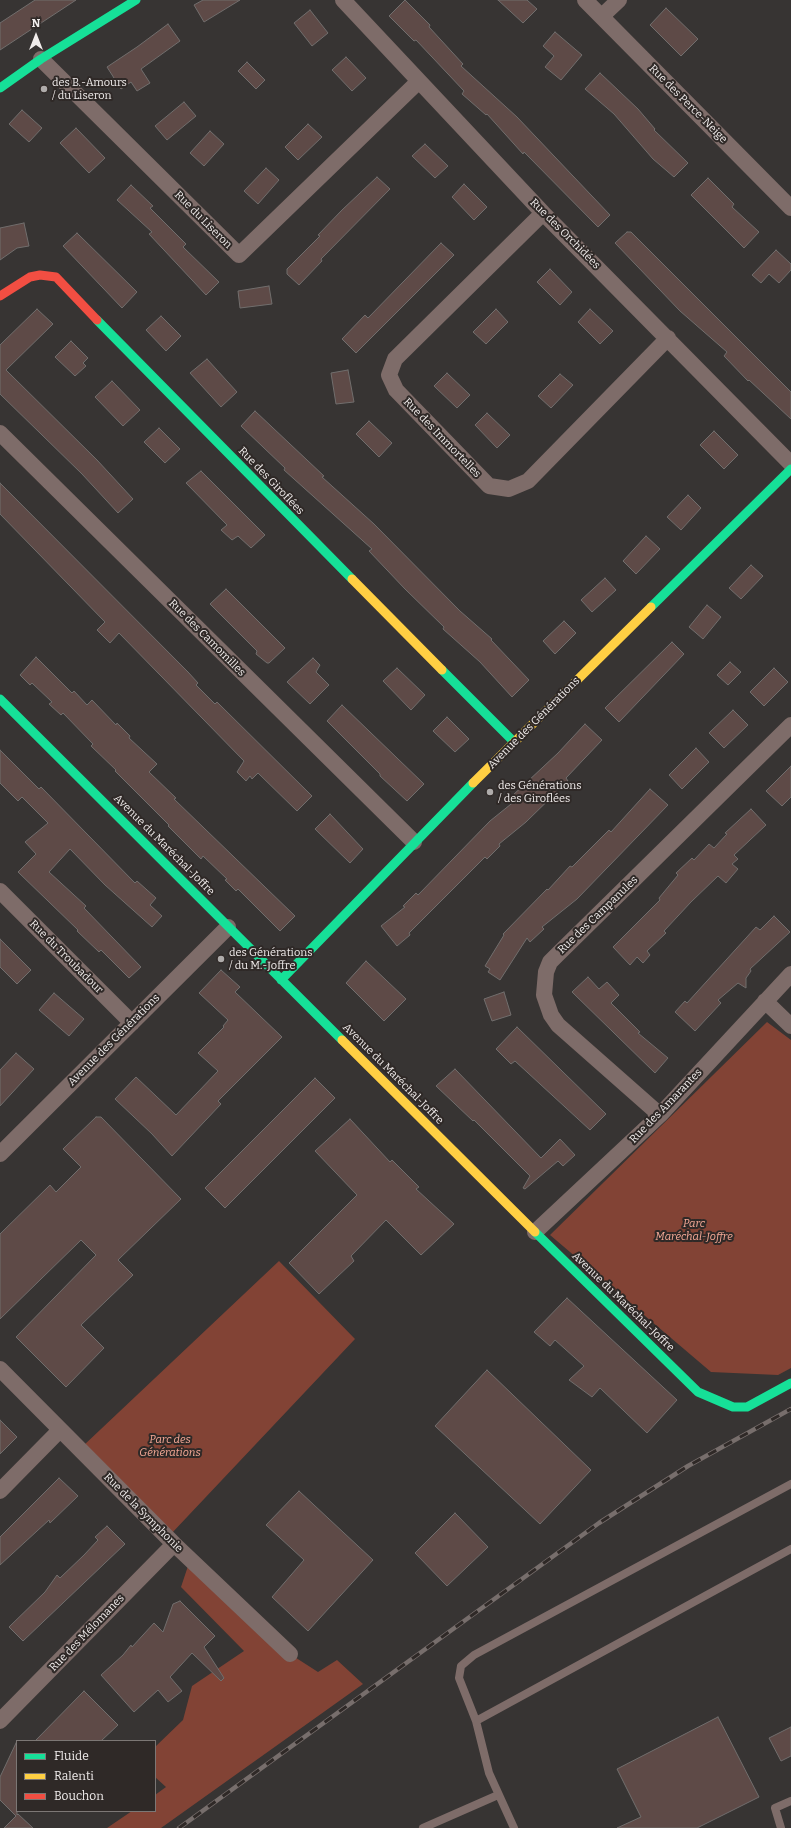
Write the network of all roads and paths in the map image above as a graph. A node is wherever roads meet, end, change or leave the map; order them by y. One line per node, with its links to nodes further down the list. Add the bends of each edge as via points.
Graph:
1 (136, 0): 6 (street)
2 (343, 0): 7 (street, Rue des Orchidées)
3 (585, 0): 5 (street, Rue des Perce-Neige)
4 (619, 0): 5 (street)
5 (602, 16): 9 (street, Rue des Perce-Neige)
6 (41, 59): 7 (street, Rue du Liseron, via 239,255); 8 (street)
7 (419, 81): 10 (street, Rue des Orchidées)
8 (0, 88)
9 (791, 208)
10 (543, 213): 12 (street, Rue des Orchidées); 12 (street, Rue des Immortelles, via 395,359 389,375 396,390 489,486 509,489 528,481)
11 (0, 296): 18 (street, Rue des Giroflées, via 30,277 56,277 337,566)
12 (668, 338): 14 (street, Rue des Orchidées)
13 (0, 433): 19 (street, Rue des Camomilles)
14 (791, 464)
15 (791, 469): 18 (street, Avenue des Générations)
16 (0, 699): 21 (street, Avenue du Maréchal-Joffre)
17 (791, 725): 27 (street, Rue des Campanules, via 550,962 546,972 544,995 551,1015 558,1025)
18 (514, 742): 19 (street, Avenue des Générations)
19 (414, 842): 23 (street, Avenue des Générations)
20 (0, 891): 25 (street, Rue du Troubadour)
21 (228, 927): 23 (street, Avenue du Maréchal-Joffre); 25 (street, Avenue des Générations)
22 (791, 974): 24 (street, Rue des Amarantes)
23 (281, 980): 29 (street, Avenue du Maréchal-Joffre)
24 (765, 1001): 26 (street); 27 (street, Rue des Amarantes)
25 (132, 1023): 28 (street, Avenue des Générations)
26 (791, 1026)
27 (660, 1115): 29 (street, Rue des Amarantes)
28 (3, 1145)
29 (535, 1232): 31 (street, Avenue du Maréchal-Joffre, via 698,1392 733,1407 747,1407)
30 (0, 1369): 32 (street, Rue de la Symphonie)
31 (791, 1383)
32 (60, 1430): 34 (street); 35 (street, Rue de la Symphonie)
33 (791, 1484): 39 (lane, via 466,1661 461,1666 459,1678)
34 (0, 1491)
35 (174, 1544): 37 (street, Rue de la Symphonie); 38 (street, Rue des Mélomanes)
36 (791, 1549): 39 (lane)
37 (290, 1654)
38 (0, 1721)
39 (476, 1722): 40 (lane, via 489,1773)
40 (498, 1795): 42 (lane); 43 (lane)
41 (791, 1801): 44 (lane, via 775,1808)
42 (424, 1828)
43 (514, 1828)
44 (781, 1828)

